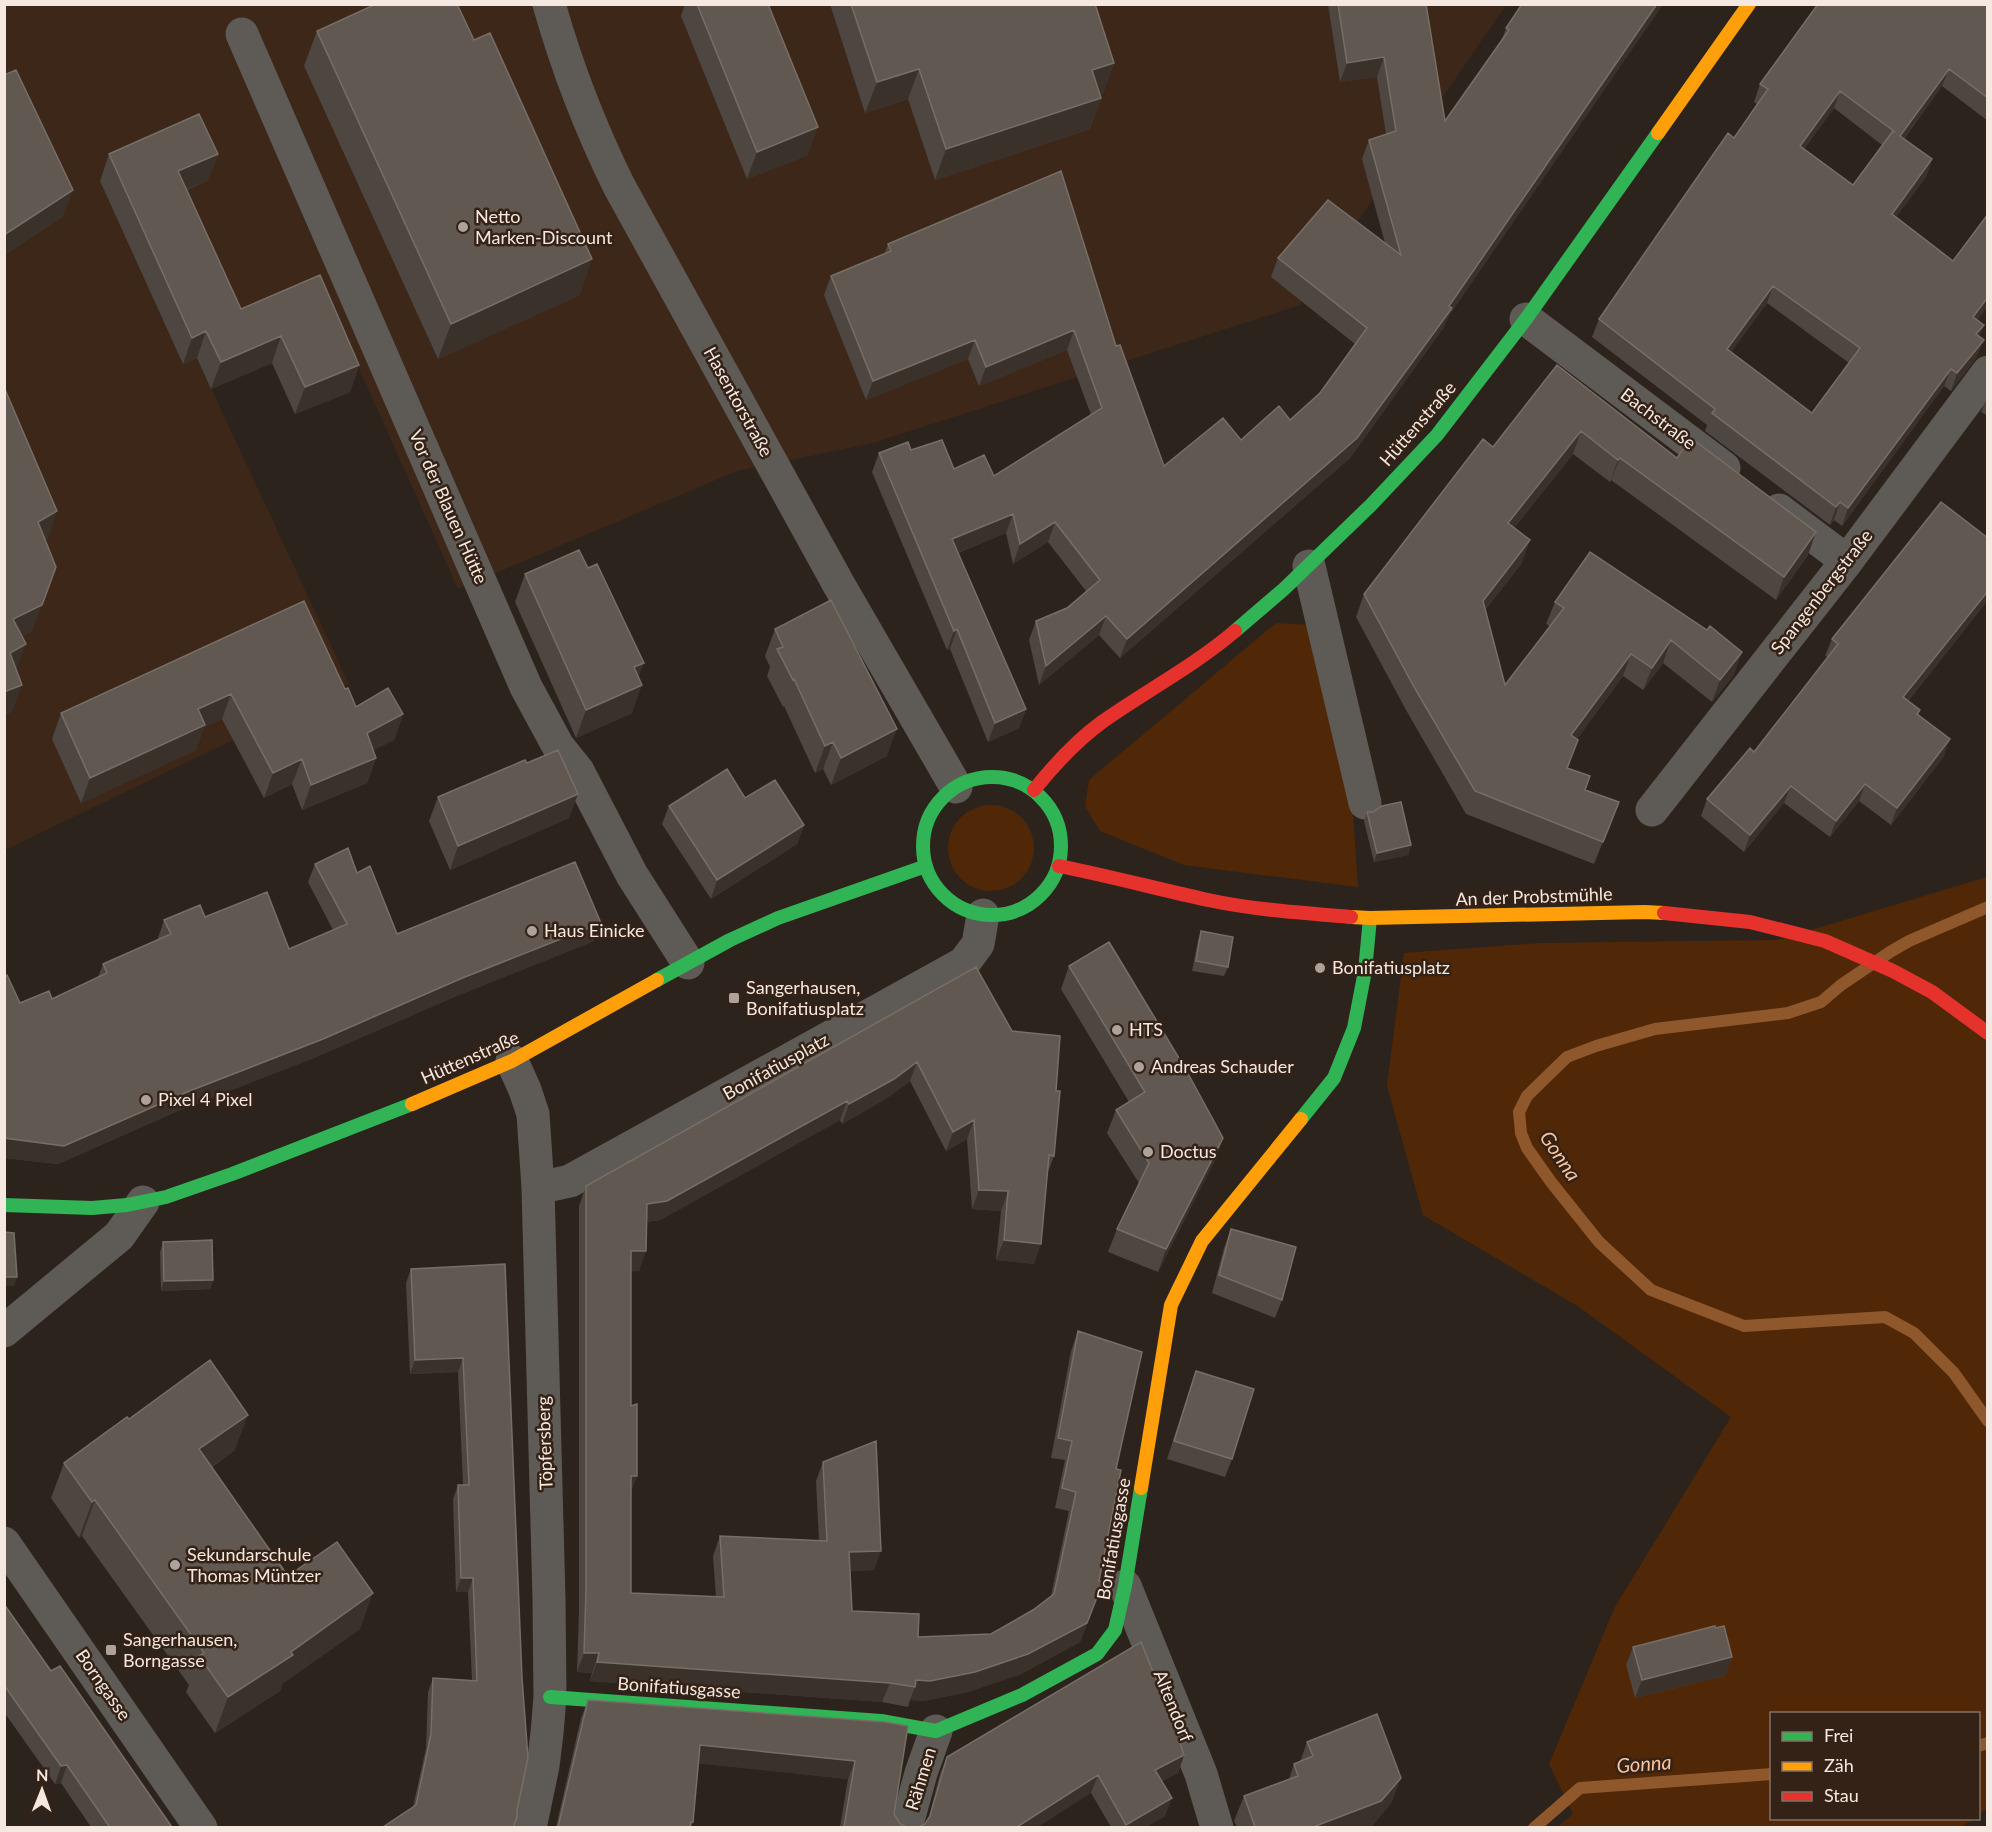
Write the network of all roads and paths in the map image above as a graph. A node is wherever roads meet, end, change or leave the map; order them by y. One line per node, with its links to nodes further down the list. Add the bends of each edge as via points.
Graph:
1 (549, 4): 8 (street, Hasentorstraße, via 563,54 619,186 839,585)
2 (1749, 4): 4 (street, Hüttenstraße)
3 (242, 34): 16 (street, Vor der Blauen Hütte, via 526,687 558,746 578,771 632,875)
4 (1526, 319): 6 (street, Bachstraße); 7 (street, Hüttenstraße, via 1437,435)
5 (1988, 372): 6 (street, Spangenbergstraße)
6 (1847, 561): 11 (street, Spangenbergstraße)
7 (1309, 566): 9 (street, Hüttenstraße, via 1212,651 1101,723 1058,761); 10 (street)
8 (956, 787): 9 (street, via 975,779 995,777 1009,778); 12 (street, via 939,802 927,821 923,844)
9 (1034, 790): 13 (street, via 1051,807 1058,824 1062,842)
10 (1365, 803)
11 (1652, 810)
12 (926, 866): 14 (street, via 947,899); 16 (street, Hüttenstraße, via 805,906)
13 (1059, 866): 14 (street, via 1049,887 1032,903 1009,914); 15 (street, An der Probstmühle, via 1209,900)
14 (983, 915): 19 (street, Bonifatiusplatz, via 978,944 964,963 570,1182)
15 (1370, 918): 17 (street, An der Probstmühle, via 1634,912 1750,922 1825,941 1893,971 1932,992); 24 (street, Bonifatiusgasse, via 1354,1028 1334,1078 1202,1241 1171,1305)
16 (688, 963): 18 (street, Hüttenstraße)
17 (1988, 1033)
18 (512, 1061): 19 (street, Töpfersberg, via 533,1114); 20 (street, Hüttenstraße, via 200,1186)
19 (538, 1188): 25 (street, Töpfersberg)
20 (143, 1202): 21 (street, Hüttenstraße, via 87,1208); 22 (street, via 119,1236)
21 (4, 1205)
22 (4, 1331)
23 (4, 1543): 27 (street, Borngasse)
24 (1125, 1586): 26 (street, Bonifatiusgasse, via 1114,1630 1097,1653 1022,1695); 30 (street, Altendorf, via 1201,1774)
25 (550, 1696): 26 (street, Bonifatiusgasse, via 881,1721); 28 (street, Töpfersberg, via 543,1766)
26 (936, 1731): 29 (street, Rähmen)
27 (201, 1827)
28 (530, 1827)
29 (906, 1827)
30 (1217, 1827)

